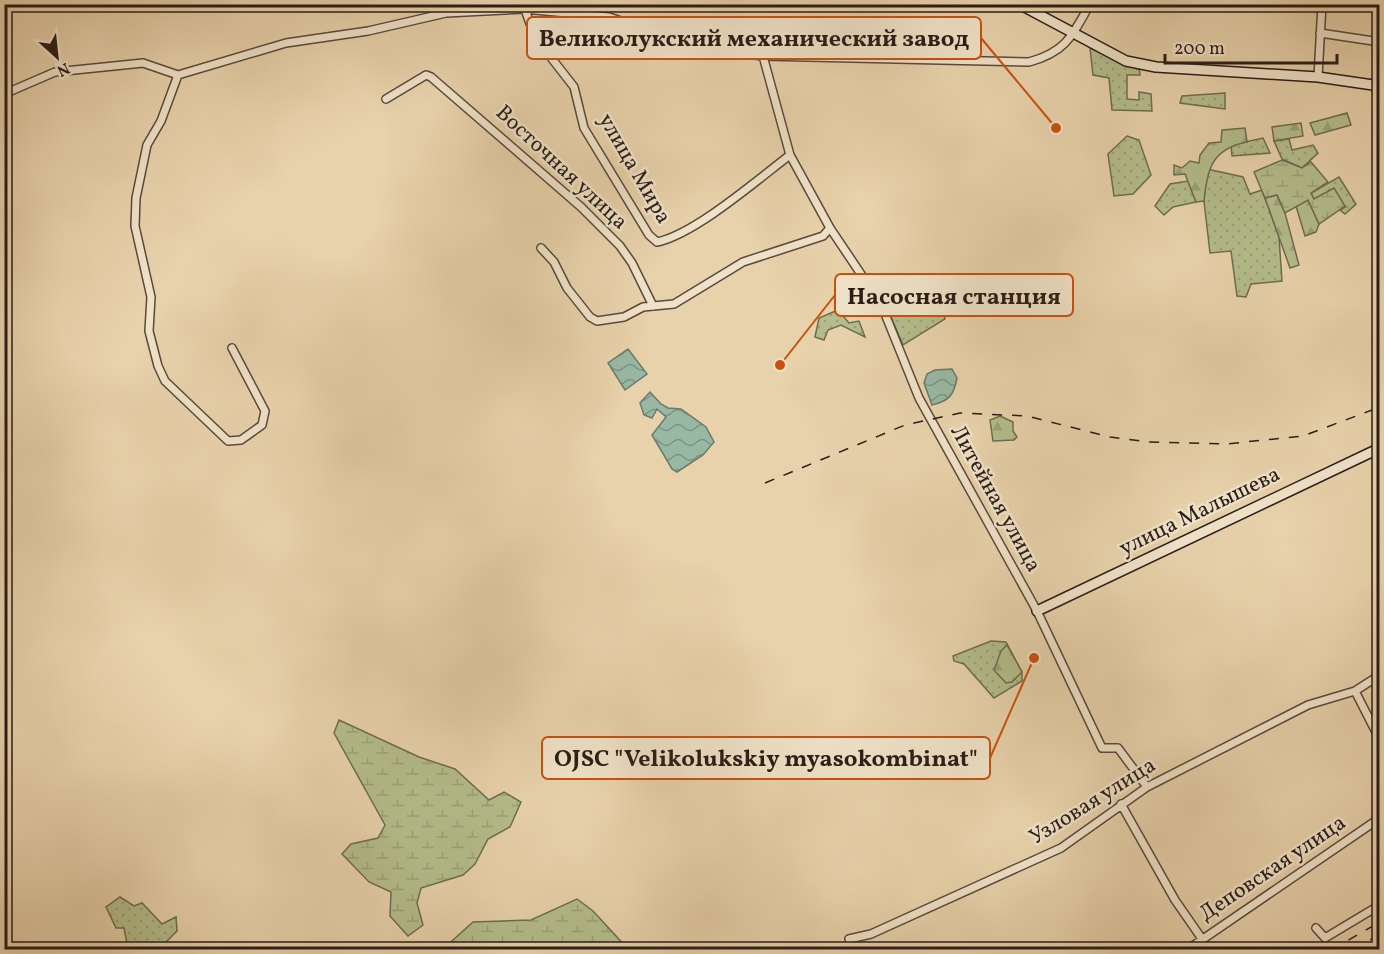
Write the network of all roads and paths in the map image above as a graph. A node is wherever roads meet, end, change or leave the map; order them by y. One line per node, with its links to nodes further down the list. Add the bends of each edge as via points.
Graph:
1 (1018, 4): 7 (street)
2 (1090, 4): 7 (street)
3 (1240, 4): 6 (street)
4 (1322, 4): 8 (street)
5 (523, 7): 10 (street, via 609,17 708,50); 11 (street, via 446,13 368,31 286,43); 16 (street, улица Мира, via 535,37 574,87 584,128 657,242 670,240 720,209)
6 (1187, 7)
7 (1072, 33): 10 (street, via 1066,45 1050,57 1029,62); 12 (street, via 1126,61 1155,67)
8 (1320, 33): 9 (street); 12 (street)
9 (1380, 42)
10 (763, 56): 16 (street, Литейная улица)
11 (178, 75): 14 (street, via 143,63 55,72); 20 (street, via 161,121 147,145 136,198 135,226 152,297 149,332 165,381 228,441 241,440 262,425 265,411)
12 (1318, 77): 13 (street)
13 (1380, 86)
14 (4, 94)
15 (386, 99): 19 (street, Восточная улица, via 426,75 431,77 581,207 620,246)
16 (790, 155): 17 (street, Литейная улица)
17 (830, 228): 19 (street, via 823,236 743,262 674,304); 22 (street, Литейная улица, via 881,304 919,398)
18 (541, 248): 19 (street, via 594,320 624,317)
19 (653, 306)
20 (232, 348)
21 (1380, 448): 22 (street, улица Малышева)
22 (1037, 611): 26 (street, Литейная улица, via 1101,748 1118,748)
23 (1380, 675): 24 (street, Узловая улица)
24 (1355, 691): 25 (street); 26 (street, Узловая улица, via 1308,705)
25 (1380, 740)
26 (1147, 787): 27 (street, Узловая улица)
27 (1121, 804): 31 (street, Узловая улица, via 1061,848 871,934); 32 (street, via 1175,900)
28 (1380, 818): 32 (street, Деповская улица)
29 (1380, 905): 30 (street, via 1325,938)
30 (1316, 928)
31 (849, 939)
32 (1202, 939): 33 (street, Деповская улица)
33 (1186, 950)

